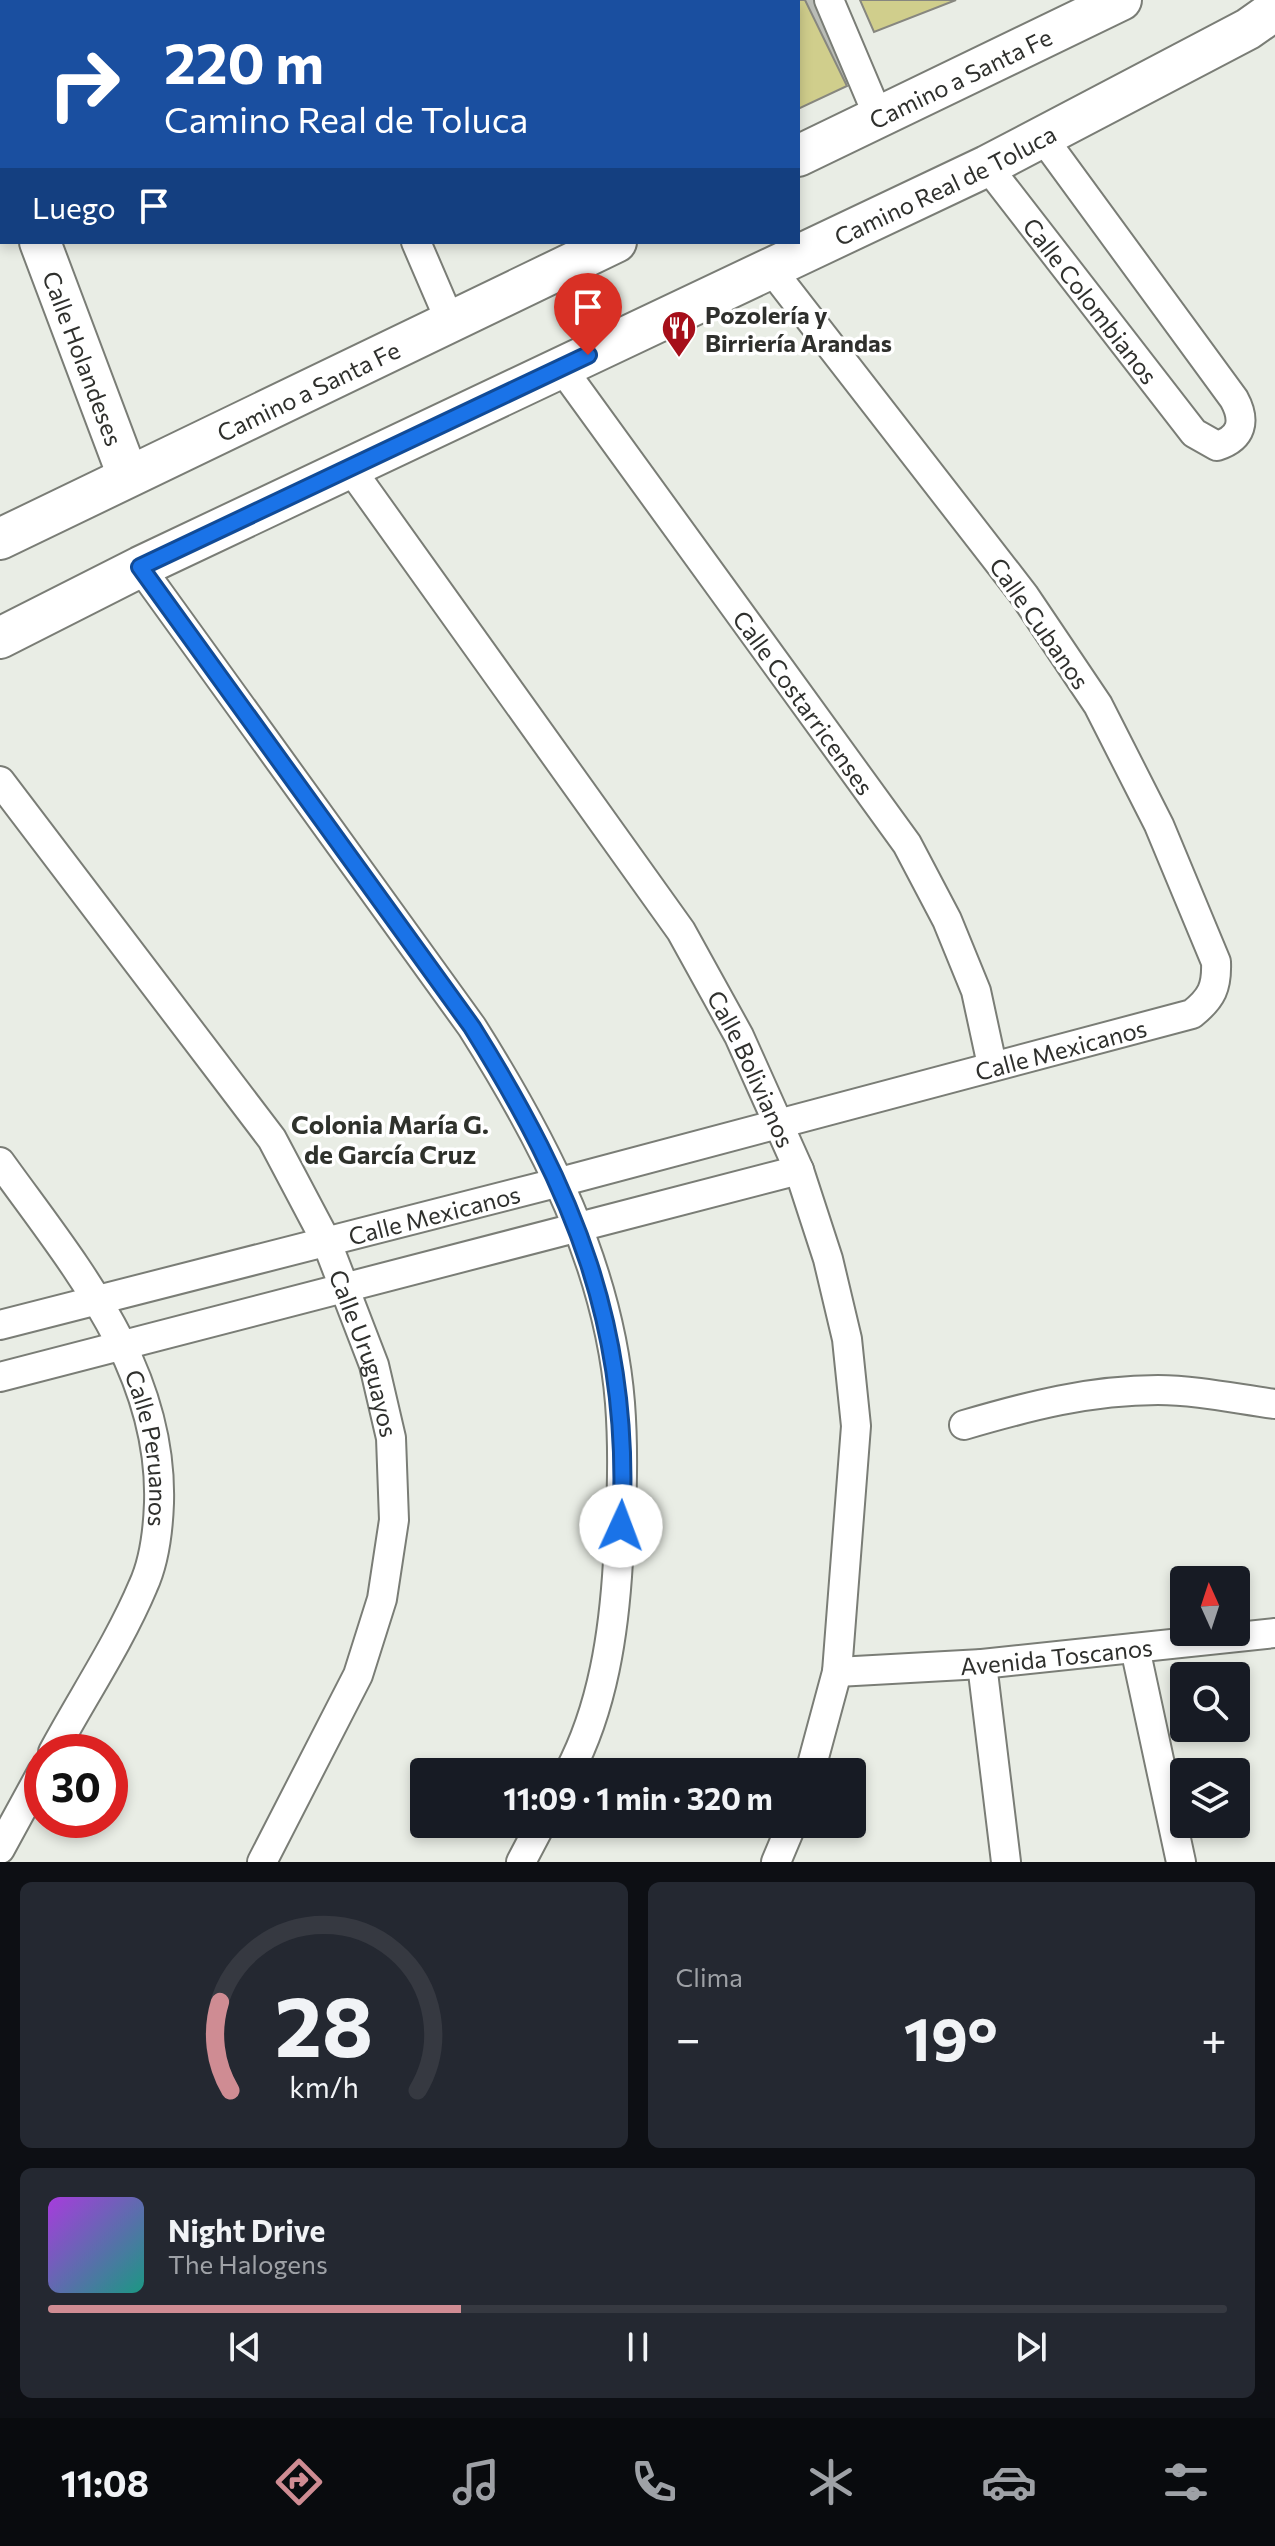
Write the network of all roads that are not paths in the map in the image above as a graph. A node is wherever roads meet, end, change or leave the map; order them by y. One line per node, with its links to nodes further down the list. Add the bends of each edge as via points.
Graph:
1 (829, 0): 4 (street)
2 (1098, 6): 4 (main road, Camino a Santa Fe)
3 (1275, 10): 5 (main road, Camino Real de Toluca)
4 (879, 118): 6 (main road, Camino a Santa Fe)
5 (1043, 138): 7 (main road, Camino Real de Toluca); 7 (street, Calle Colombianos, via 1240,411 1239,433 1230,442 1217,446 1194,433)
6 (800, 155)
7 (987, 166): 11 (main road, Camino Real de Toluca)
8 (41, 244): 15 (main road, Calle Holandeses)
9 (417, 244): 12 (street)
10 (612, 244): 12 (main road, Camino a Santa Fe)
11 (771, 269): 13 (main road, Camino Real de Toluca); 20 (street, Calle Cubanos, via 1024,595 1098,705 1159,825 1216,962 1217,984)
12 (450, 321): 15 (main road, Camino a Santa Fe)
13 (561, 367): 14 (main road, Camino Real de Toluca); 21 (street, Calle Costarricenses, via 907,844 976,991)
14 (350, 468): 17 (main road, Camino Real de Toluca); 22 (street, Calle Bolivianos, via 681,931)
15 (128, 476): 16 (main road, Camino a Santa Fe)
16 (0, 539)
17 (140, 567): 18 (main road, Camino Real de Toluca); 25 (street, via 472,1027)
18 (0, 638)
19 (0, 781): 27 (street, Calle Uruguayos, via 272,1139)
20 (1192, 1014): 21 (street, Calle Mexicanos)
21 (992, 1065): 22 (street, Calle Mexicanos)
22 (779, 1123): 24 (street, Calle Bolivianos); 25 (street, Calle Mexicanos)
23 (0, 1162): 29 (street, Calle Peruanos)
24 (799, 1170): 26 (street); 38 (street, Calle Bolivianos, via 847,1339 856,1426)
25 (560, 1182): 26 (street); 27 (street, Calle Mexicanos)
26 (578, 1227): 28 (street); 40 (street, via 604,1310 620,1401 623,1495 617,1588 603,1677)
27 (327, 1243): 28 (street, Calle Uruguayos); 29 (street, Calle Mexicanos)
28 (346, 1290): 31 (street); 46 (street, Calle Uruguayos, via 374,1365 391,1438 392,1533 382,1599 358,1675)
29 (98, 1299): 30 (street, Calle Mexicanos); 31 (street, Calle Peruanos)
30 (0, 1325)
31 (123, 1345): 32 (street); 39 (street, Calle Peruanos, via 152,1424 160,1480 158,1536 144,1585)
32 (0, 1377)
33 (1275, 1404): 34 (street, via 1161,1390 1099,1392 1048,1400)
34 (964, 1425)
35 (1275, 1633): 36 (street, Avenida Toscanos)
36 (1135, 1648): 37 (street, Avenida Toscanos); 50 (street)
37 (982, 1664): 38 (street, Avenida Toscanos); 49 (street)
38 (837, 1672): 41 (street, Calle Bolivianos)
39 (63, 1734)
40 (576, 1758)
41 (814, 1758)
42 (24, 1805): 45 (street)
43 (534, 1838): 47 (street)
44 (786, 1838): 48 (street)
45 (0, 1849)
46 (262, 1862)
47 (521, 1862)
48 (776, 1862)
49 (1006, 1862)
50 (1181, 1862)

